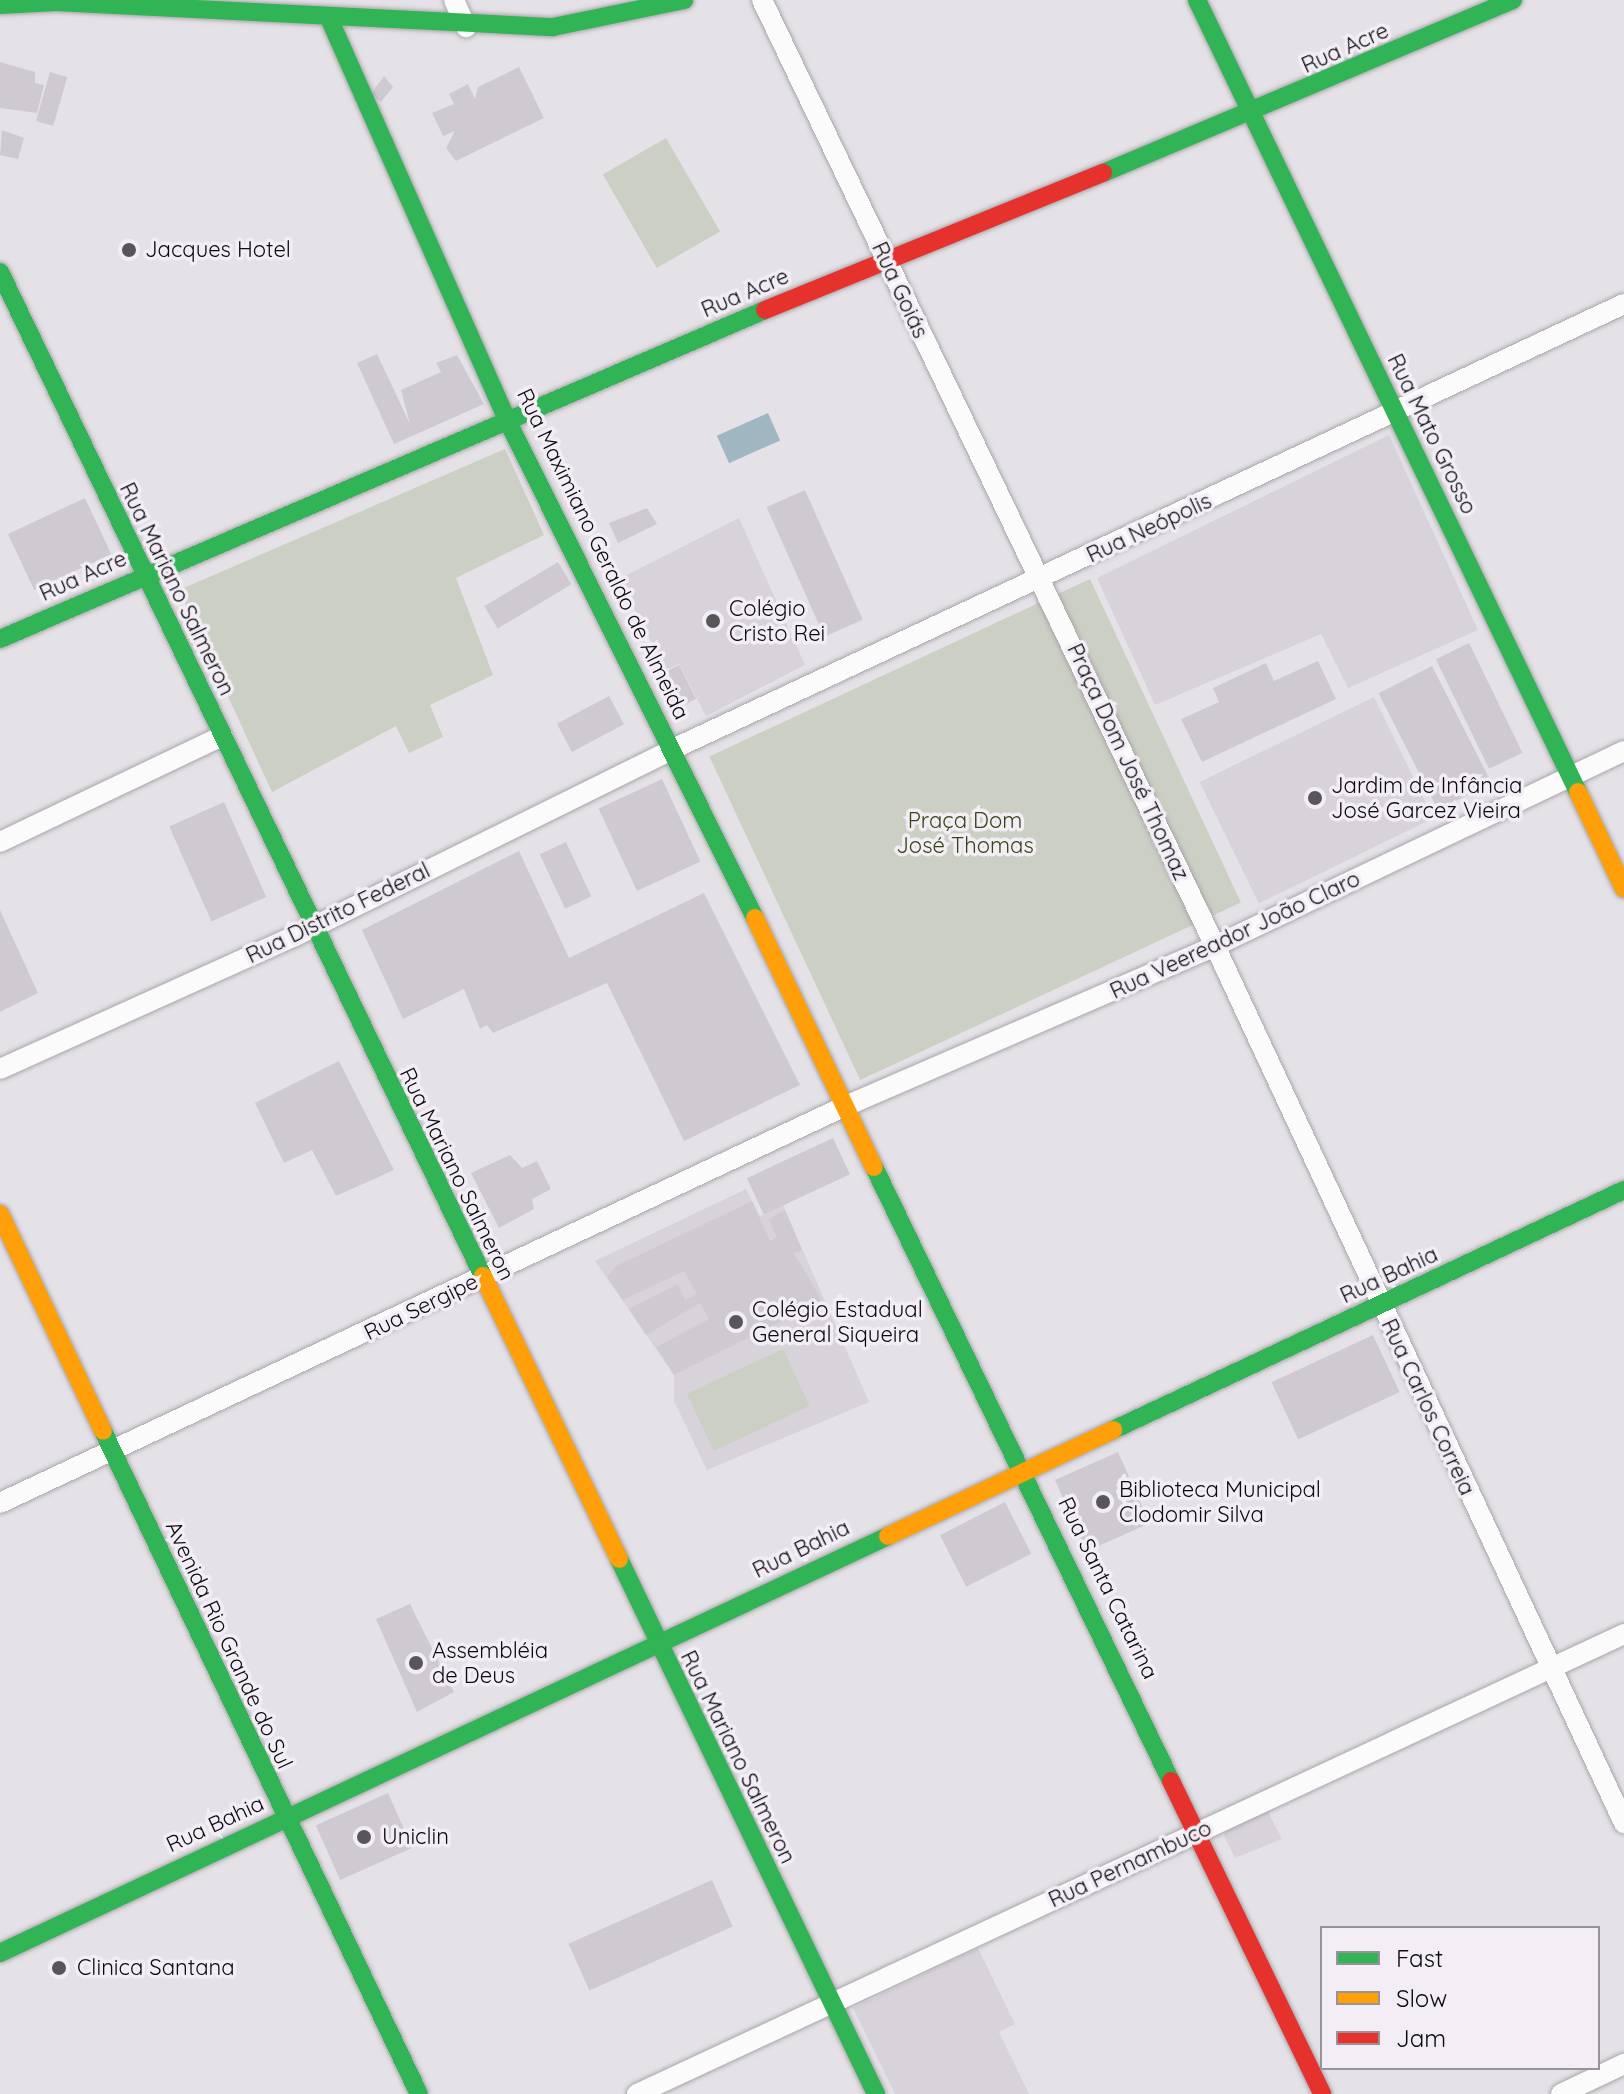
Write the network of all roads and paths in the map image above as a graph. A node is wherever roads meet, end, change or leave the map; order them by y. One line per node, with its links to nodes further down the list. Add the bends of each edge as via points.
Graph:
1 (454, 0): 9 (street)
2 (684, 0): 9 (main road, via 553,27)
3 (762, 0): 11 (street, Rua Goiás)
4 (1197, 0): 10 (main road, Rua Mato Grosso)
5 (56, 1): 7 (main road); 8 (main road)
6 (1503, 2): 10 (main road, Rua Acre)
7 (0, 5)
8 (329, 18): 9 (main road); 15 (main road, Rua Maximiano Geraldo de Almeida)
9 (466, 27)
10 (1251, 115): 11 (main road, Rua Acre); 14 (main road, Rua Mato Grosso)
11 (885, 258): 15 (main road, Rua Acre); 17 (street, Rua Goiás)
12 (0, 272): 16 (main road, Rua Mariano Salmeron)
13 (1624, 304): 14 (street, Rua Neópolis)
14 (1396, 414): 17 (street, Rua Neópolis); 22 (main road, Rua Mato Grosso)
15 (508, 422): 16 (main road, Rua Acre); 20 (main road, Rua Maximiano Geraldo de Almeida)
16 (143, 575): 18 (main road, Rua Acre); 19 (main road, Rua Mariano Salmeron)
17 (1041, 578): 20 (street, Rua Neópolis); 26 (street, Praça Dom José Thomaz)
18 (0, 639)
19 (222, 736): 23 (street); 25 (main road, Rua Mariano Salmeron)
20 (673, 749): 25 (street, Rua Distrito Federal); 28 (main road, Rua Maximiano Geraldo de Almeida)
21 (1624, 751): 22 (street, Rua Veereador João Claro)
22 (1569, 779): 24 (main road, Rua Mato Grosso); 26 (street, Rua Veereador João Claro)
23 (0, 842)
24 (1624, 889)
25 (312, 926): 27 (street, Rua Distrito Federal); 31 (main road, Rua Mariano Salmeron)
26 (1215, 946): 28 (street, Rua Veereador João Claro); 32 (street, Rua Carlos Correia)
27 (0, 1069)
28 (841, 1108): 31 (street, Rua Sergipe); 34 (main road, Rua Santa Catarina)
29 (1624, 1190): 32 (main road, Rua Bahia)
30 (0, 1214): 33 (main road, Avenida Rio Grande do Sul)
31 (481, 1278): 33 (street, Rua Sergipe); 37 (main road, Rua Mariano Salmeron)
32 (1381, 1305): 34 (main road, Rua Bahia); 38 (street, Rua Carlos Correia)
33 (112, 1453): 35 (street, Rua Sergipe); 39 (main road, Avenida Rio Grande do Sul)
34 (1023, 1469): 37 (main road, Rua Bahia); 41 (main road, Rua Santa Catarina)
35 (0, 1503)
36 (1624, 1634): 38 (street, Rua Pernambuco)
37 (658, 1646): 39 (main road, Rua Bahia); 43 (main road, Rua Mariano Salmeron)
38 (1549, 1671): 40 (street, Rua Carlos Correia); 41 (street, Rua Pernambuco)
39 (285, 1817): 42 (main road, Rua Bahia); 45 (main road, Avenida Rio Grande do Sul)
40 (1624, 1823)
41 (1199, 1832): 43 (street, Rua Pernambuco); 48 (main road, Rua Santa Catarina)
42 (0, 1953)
43 (832, 2003): 46 (street, Rua Pernambuco); 47 (main road, Rua Mariano Salmeron)
44 (1624, 2064): 49 (street)
45 (419, 2094)
46 (637, 2094)
47 (876, 2094)
48 (1322, 2094)
49 (1561, 2094)

